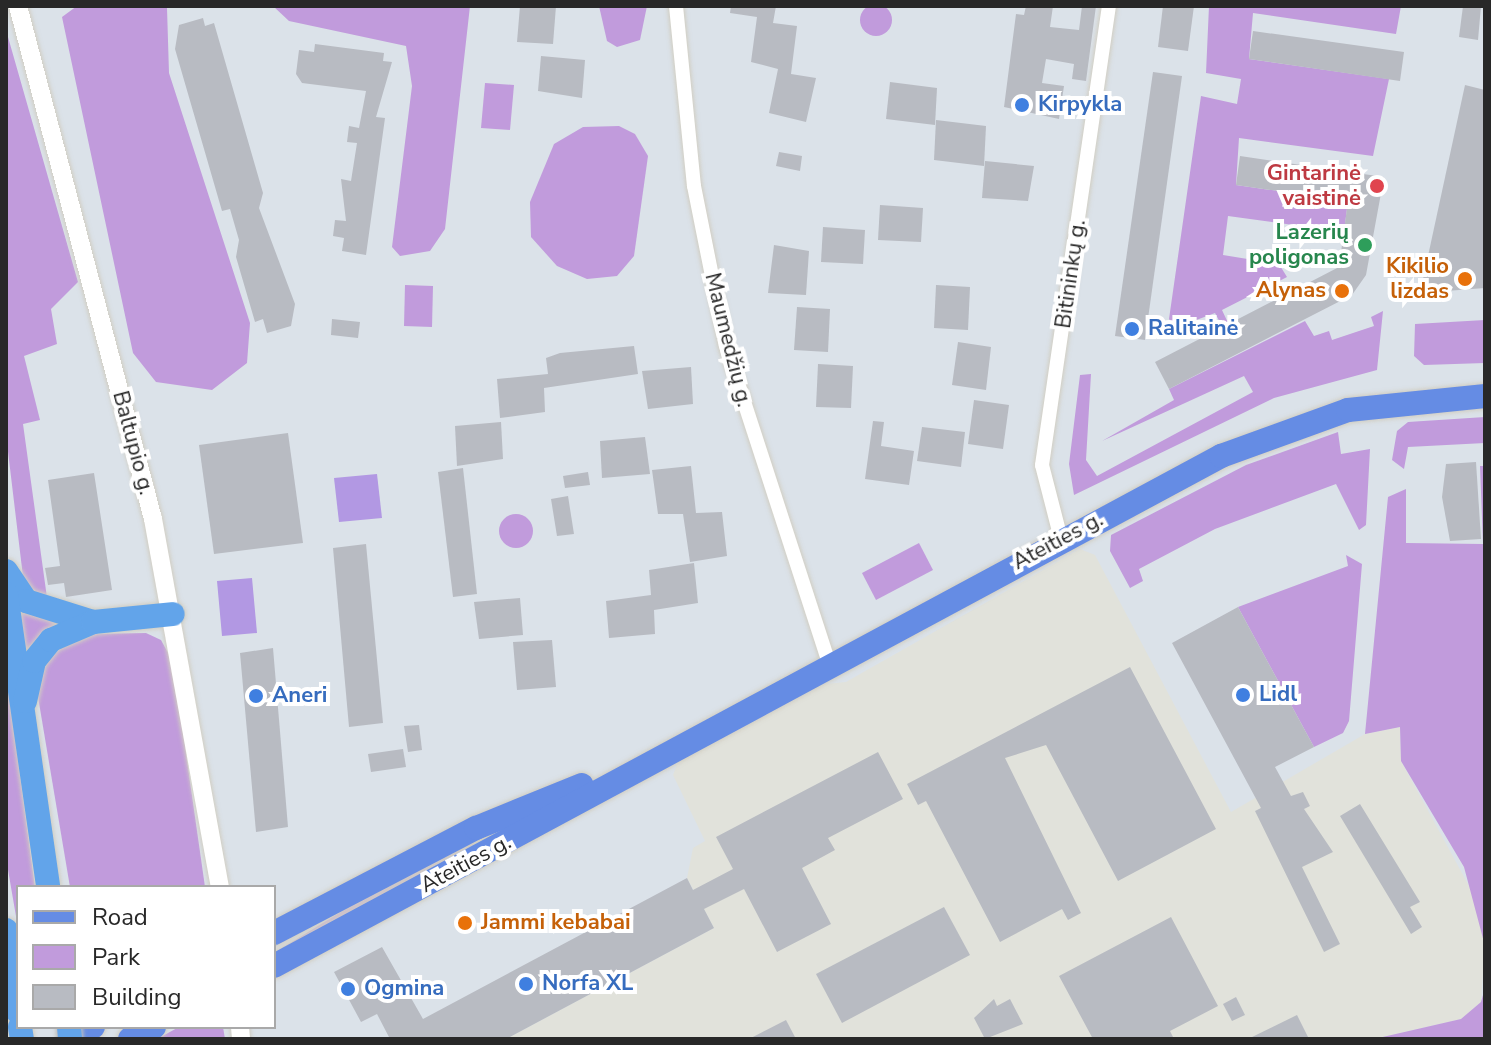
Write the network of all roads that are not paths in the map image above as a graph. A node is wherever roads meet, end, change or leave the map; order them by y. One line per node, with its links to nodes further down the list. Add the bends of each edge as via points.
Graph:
1 (18, 6): 8 (street, Baltupio g.)
2 (676, 6): 10 (street, Maumedžių g., via 694,186 726,346)
3 (1109, 6): 5 (street, Bitininkų g., via 1042,465)
4 (1485, 396): 5 (main road, Ateities g., via 1348,410 1273,432)
5 (1061, 539): 10 (main road, Ateities g.)
6 (6, 571): 9 (highway, via 26,601)
7 (6, 594): 11 (highway)
8 (173, 614): 9 (highway); 16 (street, Baltupio g.)
9 (93, 622): 11 (highway, via 41,650)
10 (829, 663): 12 (main road, Ateities g.)
11 (22, 715): 15 (highway)
12 (655, 756): 13 (main road, Ateities g.); 14 (main road, Ateities g.)
13 (476, 828): 14 (main road); 18 (main road, Ateities g.)
14 (485, 854): 19 (main road, Ateities g.)
15 (48, 885)
16 (220, 885)
17 (6, 930): 20 (highway)
18 (276, 932)
19 (276, 965)
20 (16, 1002)
21 (89, 1029): 23 (main road)
22 (150, 1029): 24 (main road)
23 (70, 1039)
24 (130, 1039)

